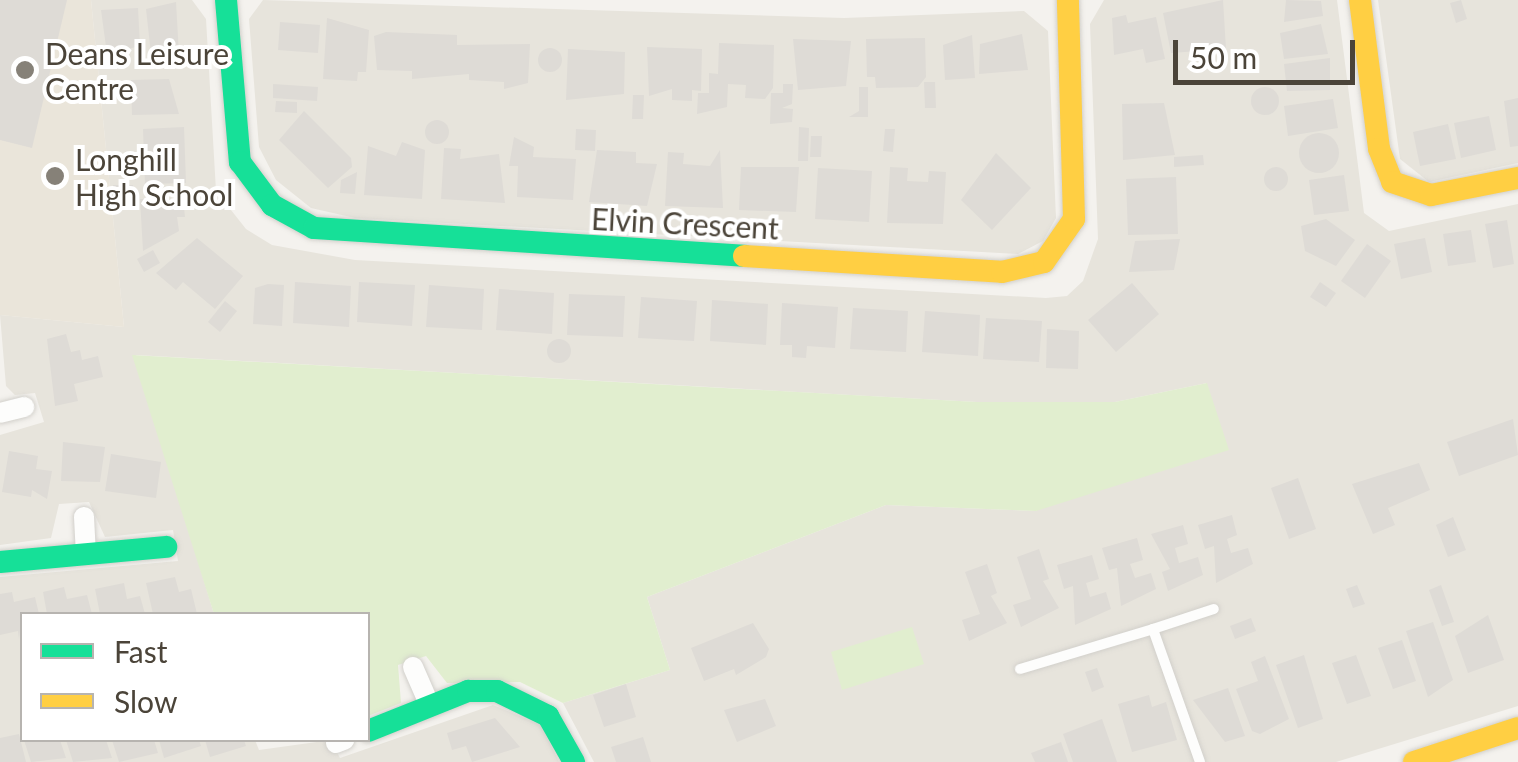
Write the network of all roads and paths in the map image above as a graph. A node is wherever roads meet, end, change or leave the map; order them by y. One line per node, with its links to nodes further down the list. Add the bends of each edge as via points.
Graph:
1 (226, 0): 2 (street, Elvin Crescent, via 240,162 272,205 304,224 362,236 1002,272 1052,256 1074,219)
2 (1068, 0)
3 (1360, 0): 4 (street, via 1379,149 1392,182 1431,195)
4 (1518, 178)
5 (24, 407): 6 (street)
6 (0, 412)
7 (84, 516): 9 (street)
8 (166, 547): 9 (street)
9 (86, 552): 10 (street)
10 (0, 562)
11 (1214, 609): 12 (lane)
12 (1154, 629): 14 (lane); 19 (lane)
13 (413, 667): 15 (street)
14 (1020, 669)
15 (430, 706): 17 (street); 18 (street, via 478,690 522,698 554,722)
16 (1518, 728): 20 (street)
17 (370, 729)
18 (574, 762)
19 (1200, 762)
20 (1414, 762)

